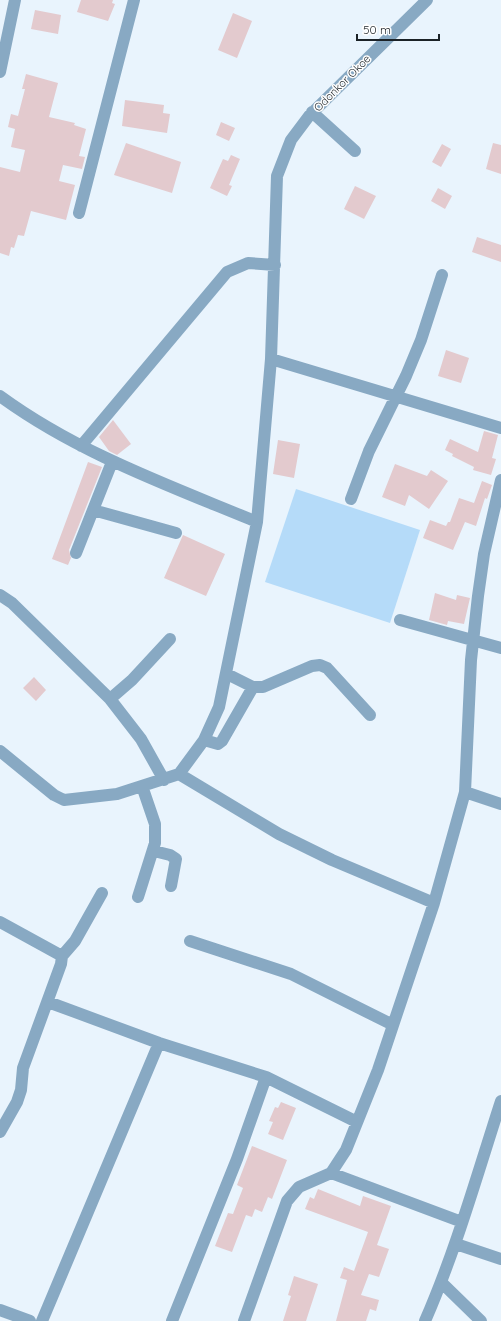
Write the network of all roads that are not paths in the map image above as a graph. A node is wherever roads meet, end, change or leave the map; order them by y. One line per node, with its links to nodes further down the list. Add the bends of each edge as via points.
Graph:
1 (15, 0): 4 (street)
2 (134, 0): 7 (street)
3 (427, 0): 5 (street, Odonkor Okoe)
4 (0, 72)
5 (311, 114): 6 (street); 8 (street, Odonkor Okoe, via 291,140 277,176)
6 (355, 151)
7 (79, 213)
8 (275, 265): 10 (street, Odonkor Okoe); 14 (street, via 248,262 227,272)
9 (442, 275): 11 (street, via 421,340)
10 (271, 359): 11 (street); 19 (street, Odonkor Okoe)
11 (396, 395): 13 (street); 17 (street, via 369,451)
12 (0, 396): 14 (street)
13 (501, 428)
14 (81, 446): 15 (street)
15 (112, 462): 18 (street); 19 (street)
16 (501, 480): 25 (street, via 484,554)
17 (351, 499)
18 (94, 510): 20 (street); 21 (street)
19 (257, 522): 27 (street, Odonkor Okoe)
20 (176, 533)
21 (76, 554)
22 (0, 595): 29 (street, via 12,603)
23 (400, 620): 25 (street)
24 (170, 639): 29 (street, via 136,676)
25 (474, 639): 26 (street); 36 (street)
26 (501, 648)
27 (227, 674): 28 (street); 31 (street, Odonkor Okoe, via 219,707)
28 (253, 687): 30 (street, via 263,687 312,666 320,666 327,668); 31 (street, via 222,741 218,744)
29 (110, 699): 34 (street, via 141,739)
30 (370, 715)
31 (204, 740): 33 (street, Odonkor Okoe)
32 (0, 751): 35 (street, via 54,795 64,800 102,797)
33 (180, 774): 34 (street); 42 (street, via 279,834 332,860)
34 (164, 780): 35 (street)
35 (142, 786): 38 (street, via 155,824)
36 (465, 792): 37 (street); 42 (street)
37 (501, 804)
38 (154, 851): 39 (street, via 176,859); 41 (street)
39 (171, 886)
40 (102, 893): 45 (street, via 75,941)
41 (138, 897)
42 (434, 903): 47 (street)
43 (0, 922): 45 (street)
44 (190, 941): 47 (street, via 291,974)
45 (62, 956): 46 (street)
46 (48, 1002): 48 (street); 52 (street, via 23,1068 17,1102)
47 (393, 1025): 51 (street)
48 (159, 1043): 49 (street); 60 (street)
49 (266, 1077): 51 (street); 61 (street, via 237,1158)
50 (501, 1101): 54 (street)
51 (357, 1122): 53 (street, via 346,1150)
52 (0, 1132)
53 (331, 1173): 54 (street); 62 (street, via 299,1187 287,1201)
54 (462, 1222): 55 (street)
55 (456, 1244): 56 (street); 57 (street)
56 (501, 1260)
57 (442, 1283): 63 (street); 64 (street)
58 (0, 1310): 59 (street)
59 (30, 1321)
60 (42, 1321)
61 (172, 1321)
62 (244, 1321)
63 (425, 1321)
64 (481, 1321)

